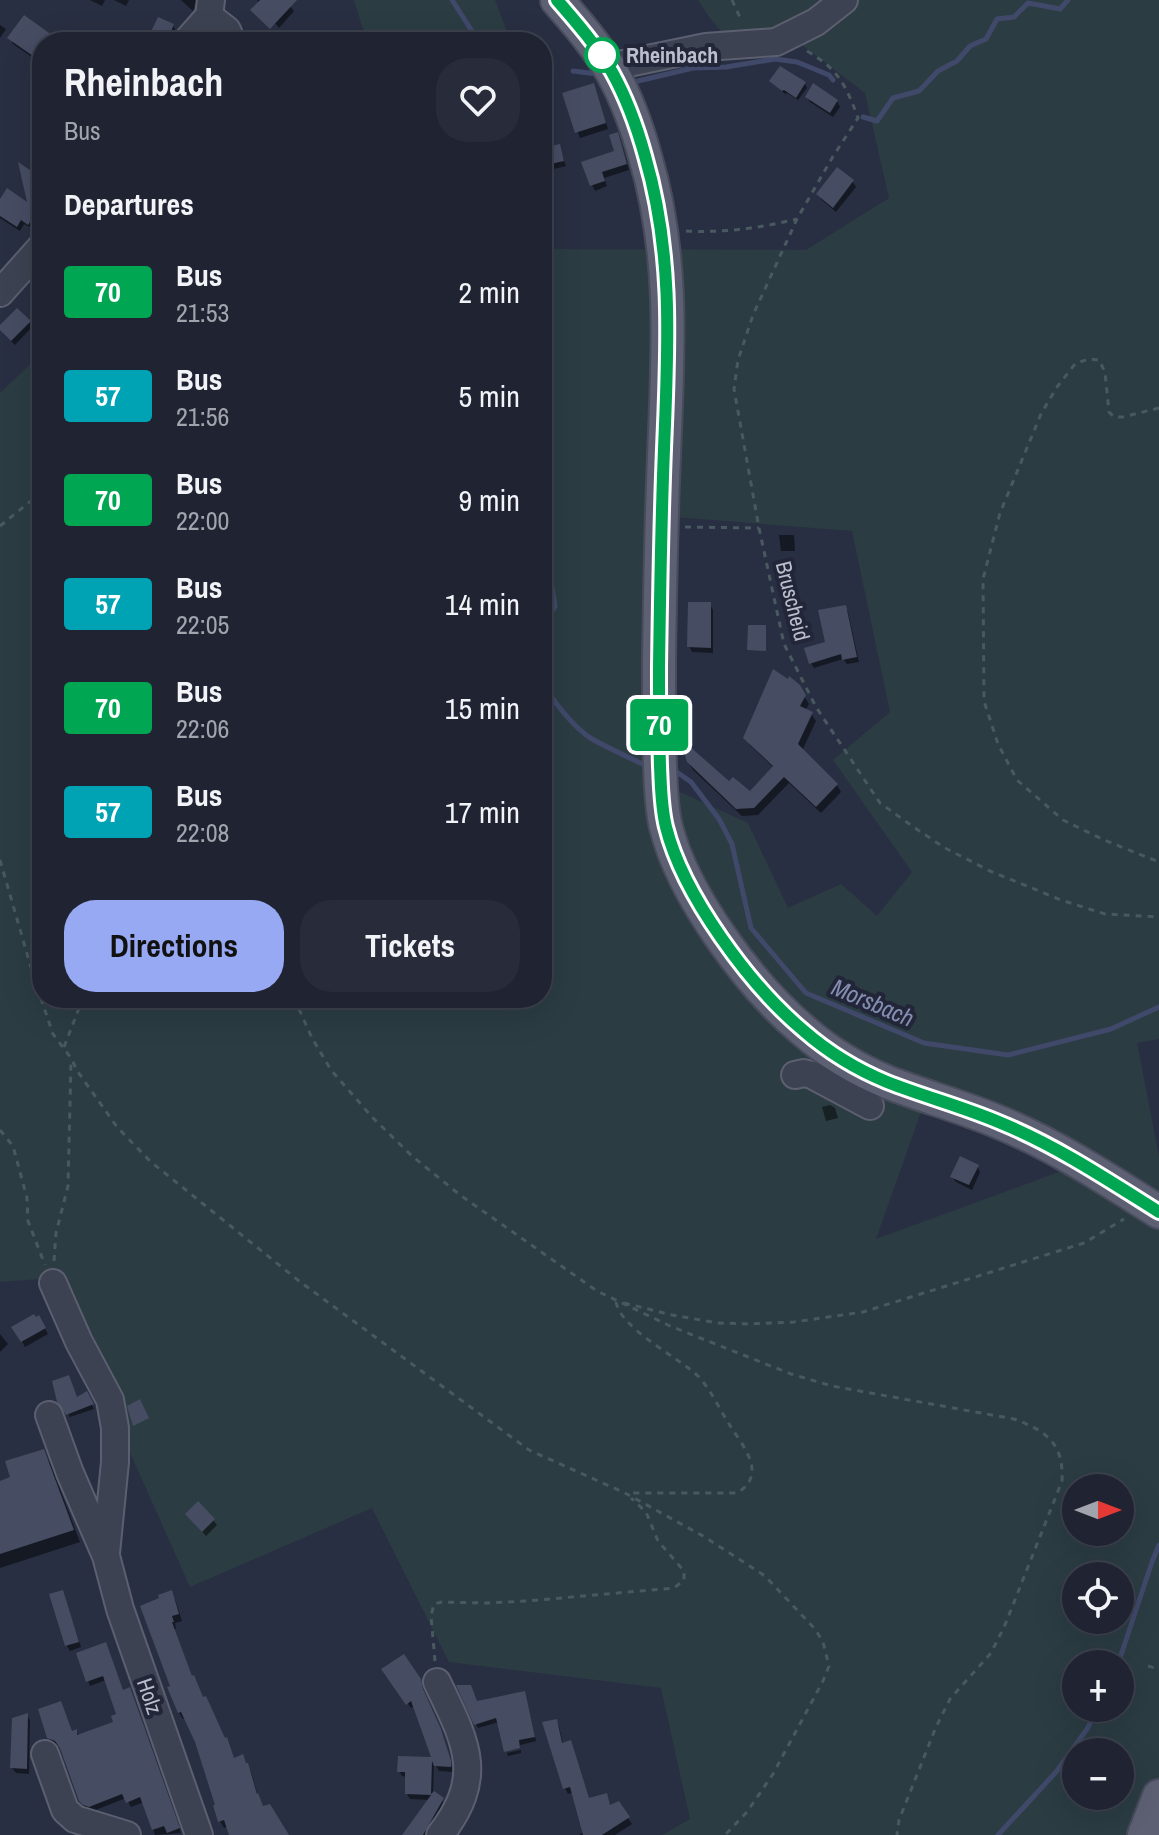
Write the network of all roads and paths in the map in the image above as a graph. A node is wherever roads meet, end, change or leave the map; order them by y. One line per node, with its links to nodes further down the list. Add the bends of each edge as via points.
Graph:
1 (557, 0): 7 (main road)
2 (844, 0): 6 (street, via 816,22)
3 (210, 8): 4 (street); 5 (street)
4 (193, 32)
5 (228, 32)
6 (776, 42): 7 (street, via 706,47); 8 (path, via 825,62 847,88 858,118)
7 (609, 67): 9 (main road, via 637,126)
8 (797, 219): 9 (path, via 753,229); 16 (path, Bruscheid, via 753,315 734,389)
9 (662, 231): 15 (main road, via 669,343)
10 (32, 257): 11 (street)
11 (0, 293)
12 (1159, 408): 18 (path, via 1114,417 1099,360 1075,364 1041,414 1000,513 983,579 983,631 984,701 1017,780 1063,820)
13 (32, 500): 14 (path)
14 (0, 526)
15 (661, 526): 16 (path); 27 (main road, via 661,798 674,853 713,926 744,967 803,1030 841,1058)
16 (759, 528): 19 (path, Bruscheid, via 784,644 816,707 880,803 945,848 990,871 1105,914)
17 (0, 860): 20 (path)
18 (1159, 862)
19 (1159, 917)
20 (32, 969)
21 (43, 1008): 24 (path)
22 (79, 1008): 24 (path)
23 (298, 1008): 31 (path, via 331,1070 412,1156)
24 (64, 1048): 25 (path)
25 (71, 1058): 30 (path, via 68,1186 56,1233); 33 (path, via 117,1127 151,1162 299,1281 529,1450)
26 (795, 1075): 27 (street, via 812,1075)
27 (873, 1102): 29 (main road, via 1002,1123 1081,1163)
28 (0, 1130): 30 (path, via 13,1146 28,1221)
29 (1144, 1215): 31 (path, via 1118,1222 1084,1243 863,1312 794,1322 718,1323)
30 (53, 1283): 34 (street, Holz, via 110,1400 115,1462)
31 (616, 1302): 33 (path, via 638,1331 707,1387 752,1466 750,1482 737,1493); 44 (path, via 791,1374 1014,1419 1037,1427 1059,1451 1062,1481 1005,1625 991,1653 950,1699)
32 (49, 1415): 34 (street, Holz)
33 (625, 1493): 37 (path, via 646,1512 658,1541 684,1571 684,1580 674,1588 434,1604); 43 (path, via 765,1576 815,1629 827,1653 823,1681 773,1774)
34 (106, 1556): 41 (street, Holz)
35 (1148, 1666): 36 (path)
36 (1159, 1669)
37 (437, 1682): 42 (street, via 463,1743 468,1776 459,1808)
38 (45, 1754): 40 (street, via 65,1810 75,1819)
39 (1159, 1796): 45 (main road)
40 (127, 1835)
41 (199, 1835)
42 (440, 1835)
43 (725, 1835)
44 (897, 1835)
45 (1144, 1835)

